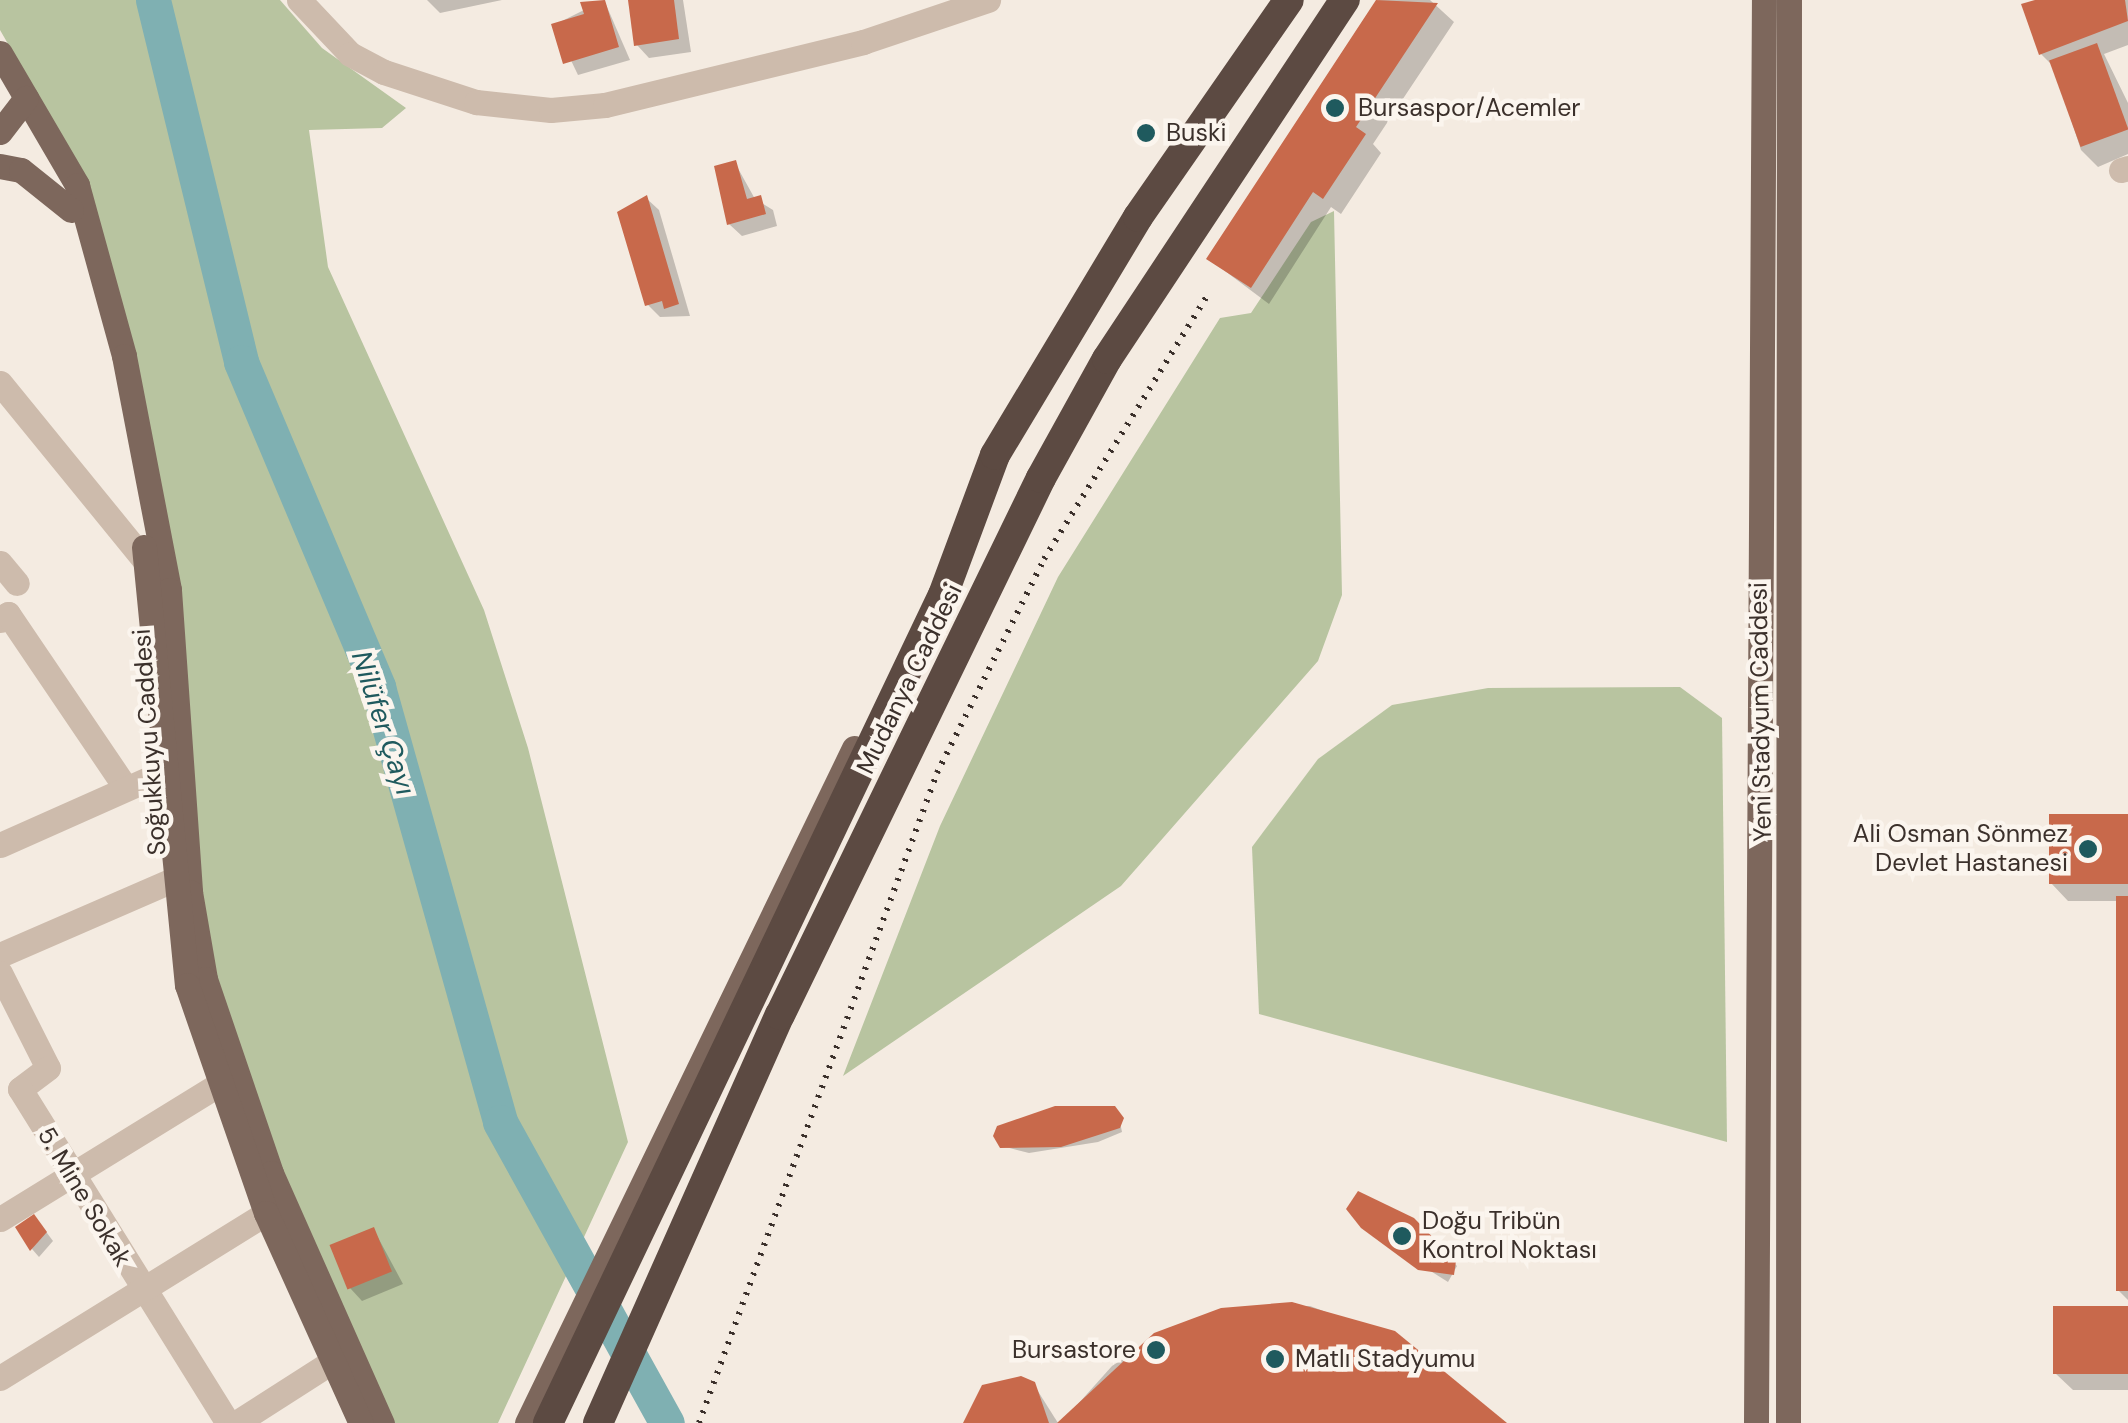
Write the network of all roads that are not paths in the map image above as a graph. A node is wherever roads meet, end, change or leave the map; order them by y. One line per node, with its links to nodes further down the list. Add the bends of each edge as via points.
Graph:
1 (299, 0): 2 (street, via 350,54 384,72 476,102 551,110 605,105 844,46)
2 (988, 0)
3 (1289, 0): 24 (highway, Mudanya Caddesi, via 1138,218 995,456 942,596)
4 (1345, 0): 38 (highway, Mudanya Caddesi, via 1116,344 1041,478 780,1016 700,1208)
5 (1764, 0): 39 (main road, Yeni Stadyum Caddesi)
6 (1790, 0): 40 (main road, Yeni Stadyum Caddesi)
7 (3, 74): 8 (main road, Soğukkuyu Caddesi)
8 (22, 101): 9 (main road); 11 (main road, Soğukkuyu Caddesi); 35 (main road, Soğukkuyu Caddesi, via 77,185 124,356 169,590 190,892 205,979 271,1173)
9 (0, 132)
10 (0, 166): 11 (main road, via 21,170)
11 (70, 210): 14 (main road, Soğukkuyu Caddesi)
12 (0, 383): 14 (street)
13 (0, 563): 15 (street)
14 (147, 563): 17 (main road, Soğukkuyu Caddesi)
15 (18, 582)
16 (4, 617): 18 (street)
17 (166, 770): 18 (street); 20 (main road, Soğukkuyu Caddesi)
18 (126, 788): 19 (street)
19 (0, 845)
20 (170, 881): 21 (street); 23 (main road, Soğukkuyu Caddesi)
21 (0, 955)
22 (0, 973): 25 (street, 5. Mine Sokak, via 48,1068 20,1090)
23 (216, 1086): 25 (street); 26 (main road, Soğukkuyu Caddesi)
24 (667, 1148): 31 (highway, Mudanya Caddesi); 36 (main road)
25 (70, 1177): 27 (street); 28 (street, 5. Mine Sokak)
26 (266, 1214): 28 (street); 29 (main road, Soğukkuyu Caddesi)
27 (0, 1219)
28 (140, 1290): 30 (street); 32 (street, 5. Mine Sokak)
29 (333, 1361): 33 (street); 34 (main road, Soğukkuyu Caddesi)
30 (0, 1378)
31 (552, 1403): 37 (highway, Mudanya Caddesi)
32 (228, 1423)
33 (236, 1423)
34 (361, 1423)
35 (382, 1423)
36 (527, 1423)
37 (536, 1423)
38 (598, 1423)
39 (1756, 1423)
40 (1788, 1423)

